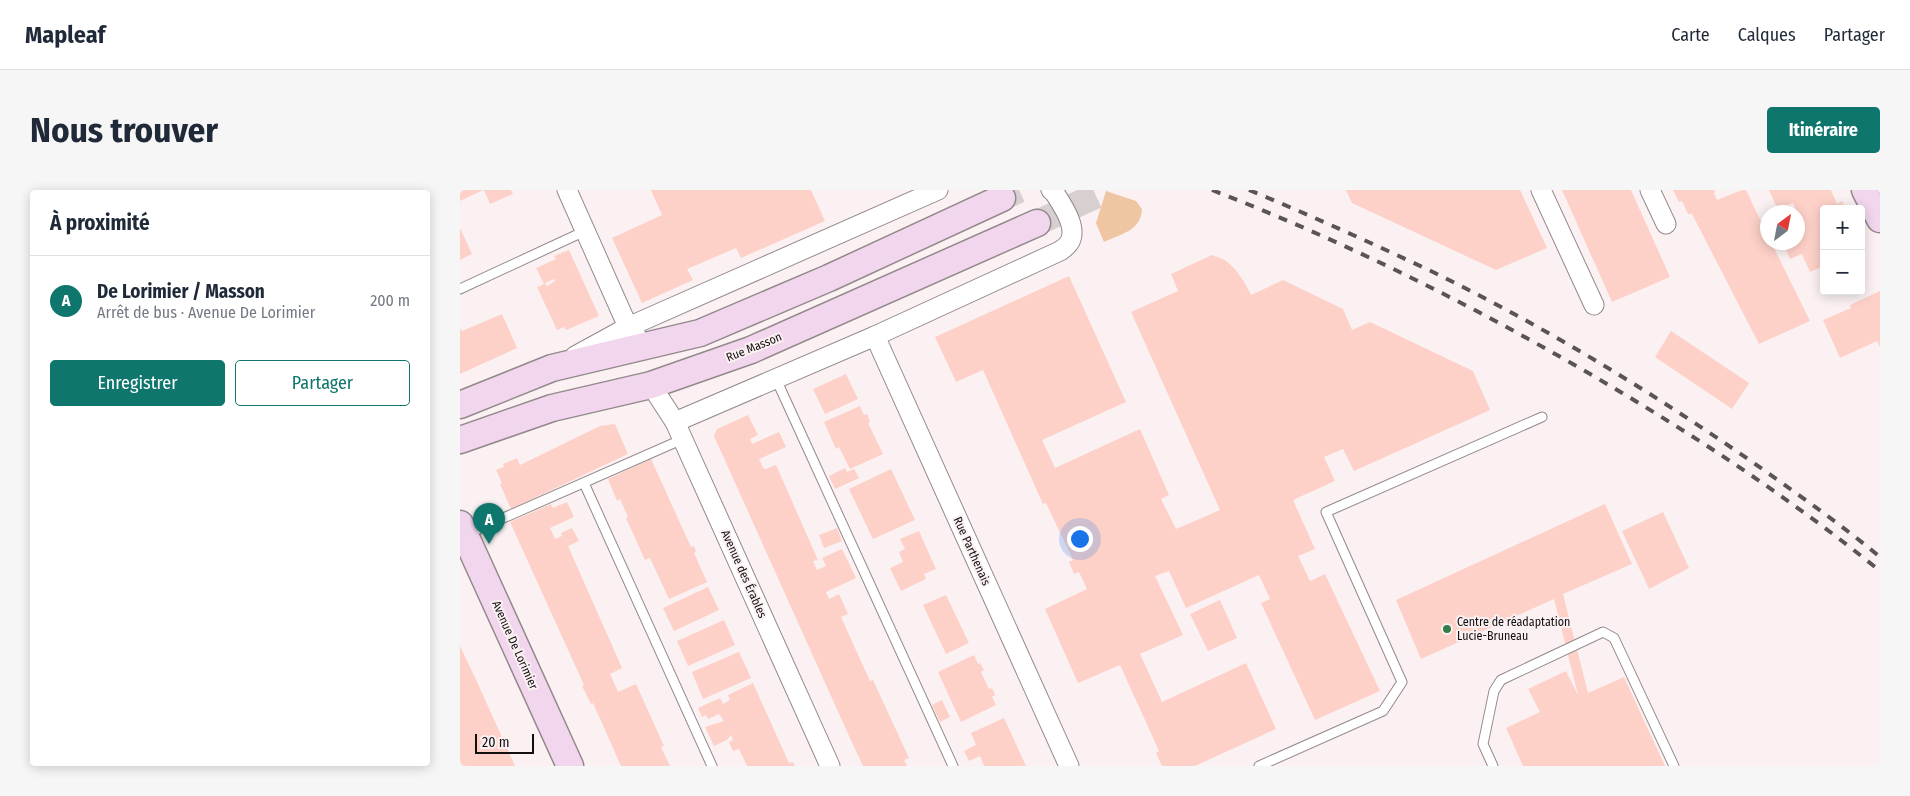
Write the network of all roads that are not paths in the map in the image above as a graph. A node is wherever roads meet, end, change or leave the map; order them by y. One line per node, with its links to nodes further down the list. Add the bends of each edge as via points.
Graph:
1 (567, 190): 11 (street)
2 (938, 190): 14 (street)
3 (1051, 190): 15 (street, via 1069,218 1072,234 1065,248)
4 (1541, 190): 13 (street)
5 (1650, 190): 10 (street)
6 (1865, 190): 8 (street)
7 (1002, 198): 16 (street, via 700,333)
8 (1880, 219)
9 (1037, 223): 19 (street, Rue Masson, via 751,350)
10 (1666, 224)
11 (585, 231): 12 (lane); 14 (street)
12 (460, 289)
13 (1594, 305)
14 (628, 327): 16 (street); 17 (street)
15 (875, 336): 18 (street); 31 (street, Rue Parthenais)
16 (646, 346): 17 (street)
17 (552, 368): 20 (street)
18 (776, 379): 22 (street); 30 (lane)
19 (651, 385): 22 (street, Avenue des Érables); 24 (street, Rue Masson, via 552,408)
20 (460, 405)
21 (1542, 417): 32 (lane, via 1326,512 1402,682 1383,711)
22 (675, 422): 23 (street, Avenue des Érables)
23 (683, 439): 25 (lane); 29 (street, Avenue des Érables)
24 (460, 440)
25 (584, 483): 26 (lane); 28 (lane)
26 (462, 532): 27 (street, Avenue De Lorimier)
27 (570, 766)
28 (712, 766)
29 (830, 766)
30 (953, 766)
31 (1068, 766)
32 (1259, 766)
33 (1493, 766): 34 (lane, via 1483,744 1494,691 1501,680 1602,632 1614,638)
34 (1674, 766)

